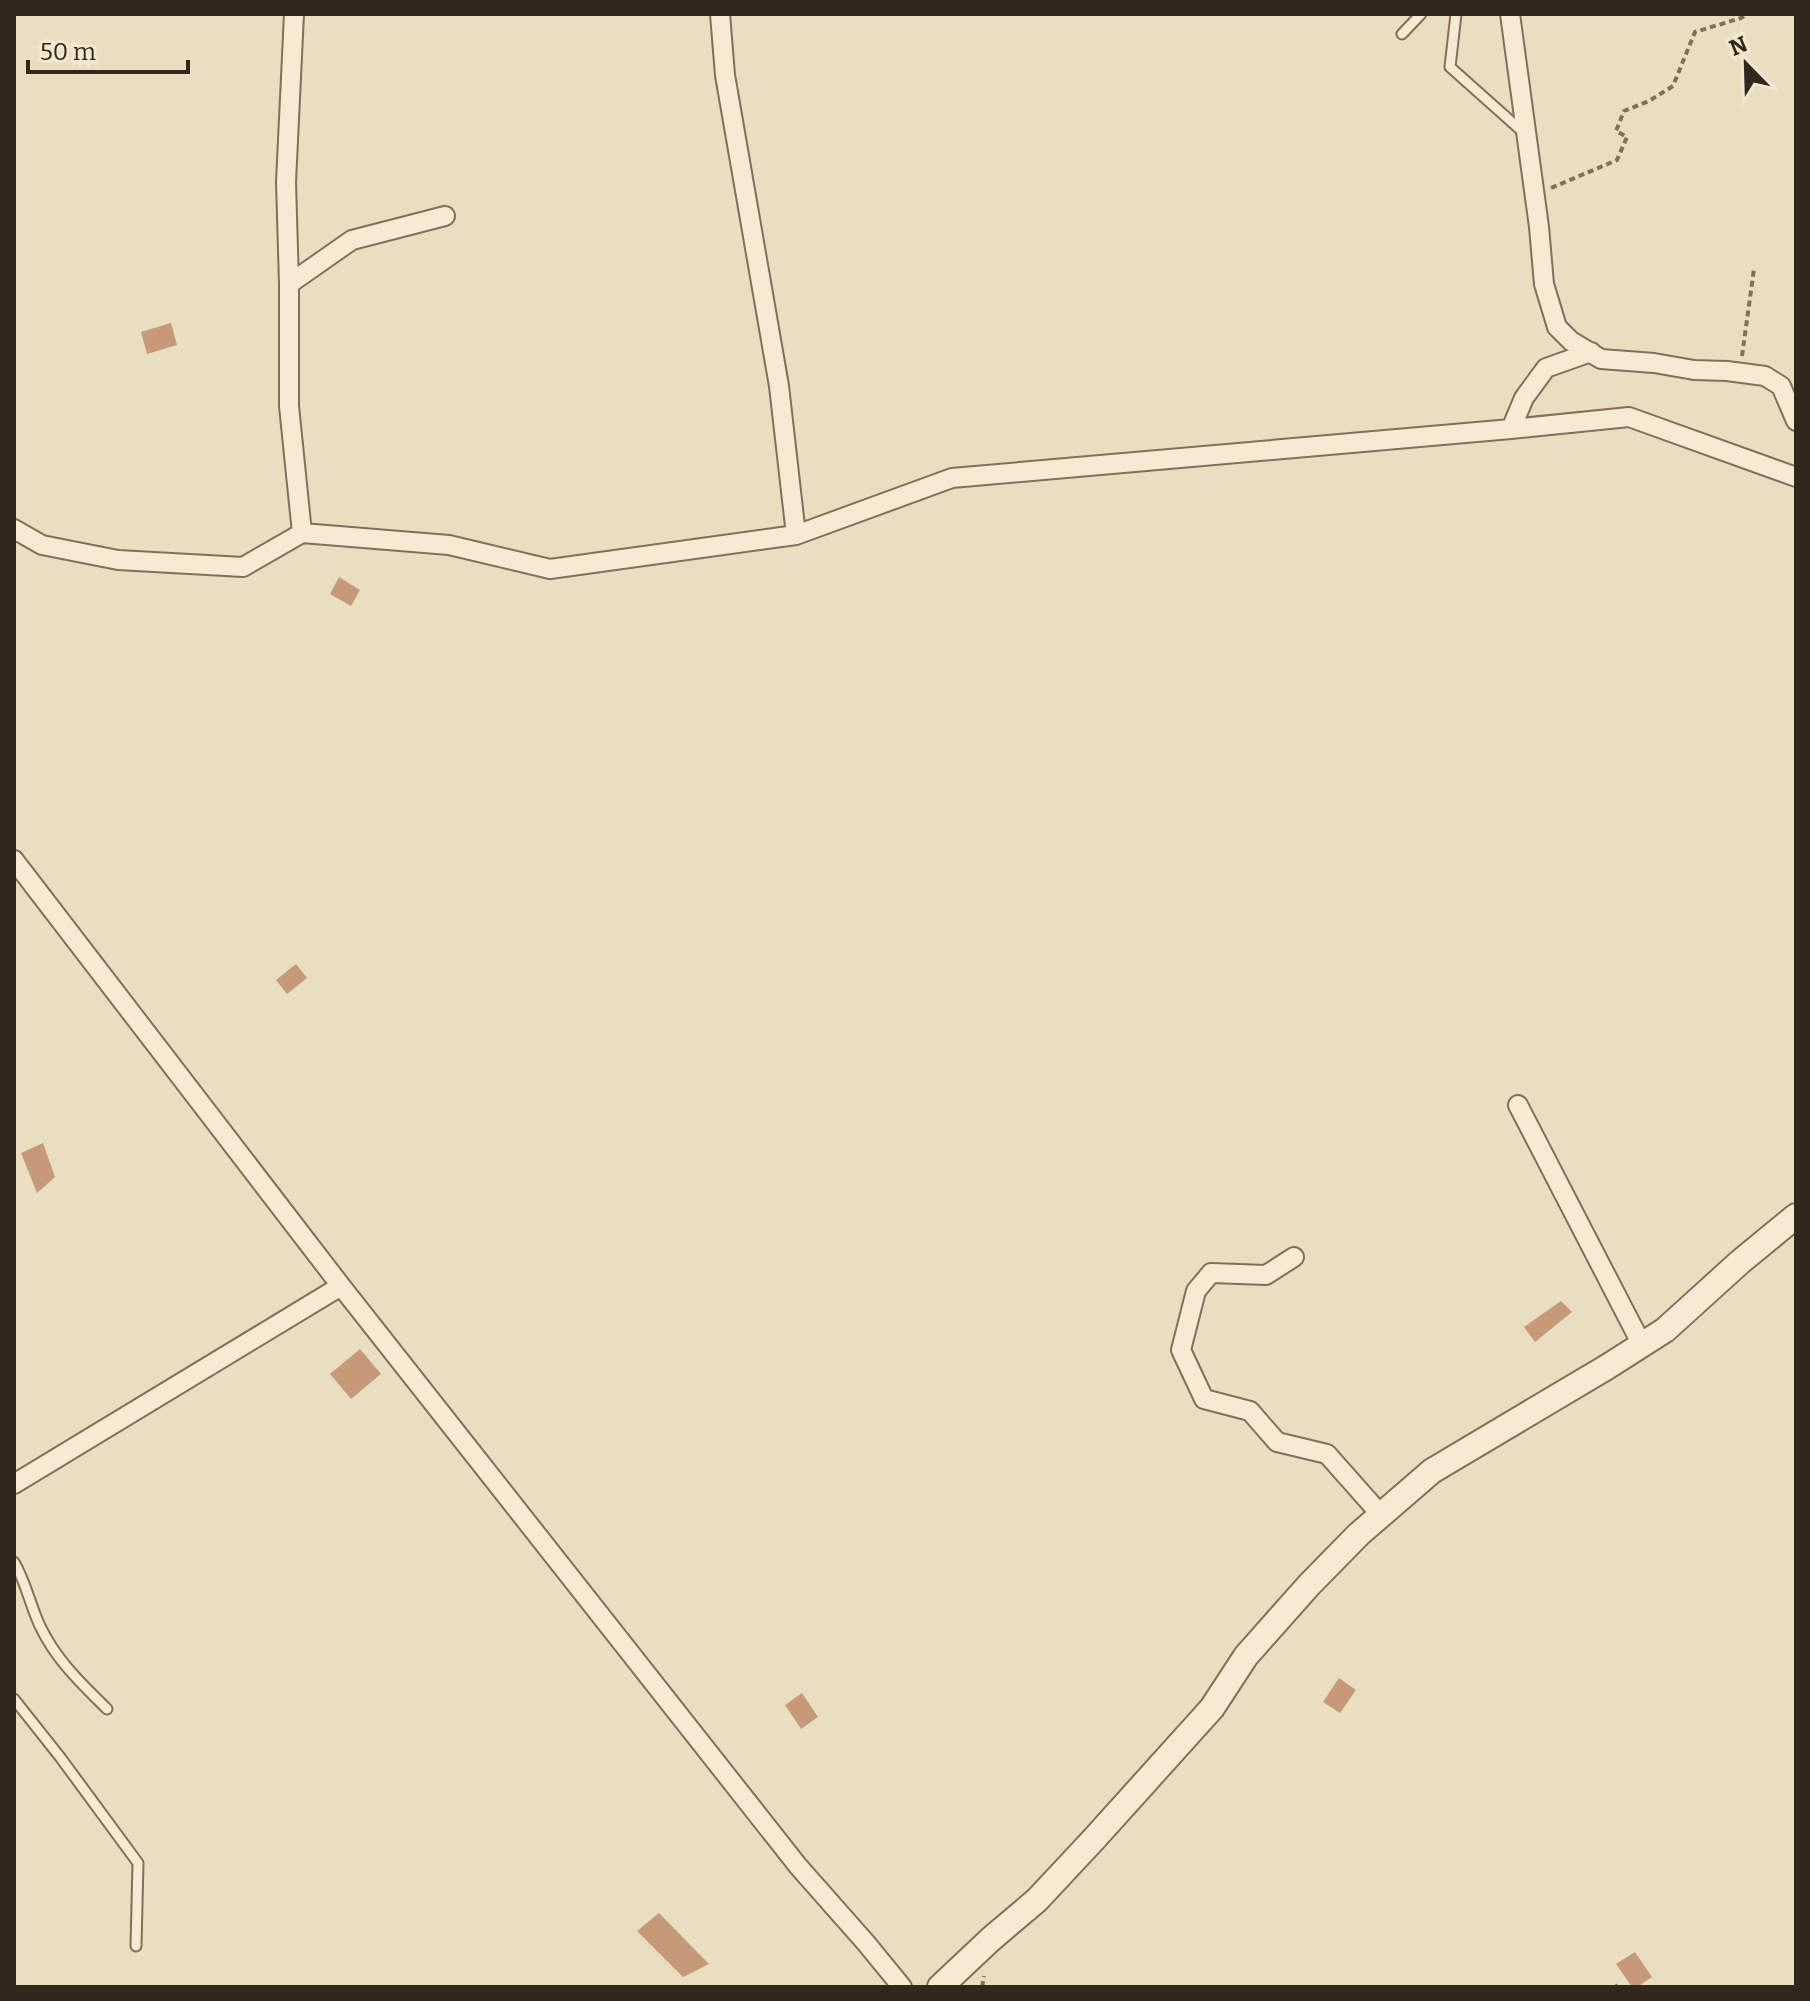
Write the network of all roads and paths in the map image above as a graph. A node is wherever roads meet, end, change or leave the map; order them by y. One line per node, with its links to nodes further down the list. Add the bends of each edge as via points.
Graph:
1 (294, 14): 12 (street, via 286,182)
2 (720, 14): 20 (street, via 725,75 779,386)
3 (1421, 14): 7 (lane)
4 (1456, 14): 8 (lane, via 1450,67)
5 (1510, 14): 8 (street)
6 (1748, 14): 9 (path, via 1695,32 1673,86 1624,111 1616,131 1627,137 1617,160)
7 (1402, 34)
8 (1526, 134): 9 (street)
9 (1534, 195): 13 (street, via 1544,284 1557,327)
10 (445, 216): 12 (street, via 352,240)
11 (1754, 269): 14 (path)
12 (289, 284): 19 (street, via 289,406)
13 (1591, 352): 15 (street, via 1601,359 1765,376 1781,386); 16 (street, via 1546,368 1524,398)
14 (1742, 362)
15 (1796, 421)
16 (1511, 429): 17 (street, via 1629,417); 20 (street, via 952,478)
17 (1796, 477)
18 (14, 529): 19 (street, via 42,545 118,560 243,567)
19 (302, 533): 20 (street, via 449,545 550,569)
20 (796, 535)
21 (14, 860): 25 (street)
22 (1518, 1105): 26 (street)
23 (1796, 1216): 26 (street)
24 (1294, 1257): 28 (street, via 1266,1275 1211,1273 1196,1291 1181,1350 1204,1399 1250,1411 1277,1442 1327,1454)
25 (341, 1286): 27 (street); 33 (street, via 788,1854)
26 (1642, 1345): 28 (street, via 1432,1471)
27 (14, 1484)
28 (1381, 1515): 34 (street, via 1246,1656 1212,1708 1094,1839 1037,1900)
29 (14, 1562): 31 (lane, via 53,1651)
30 (14, 1699): 32 (lane, via 138,1863)
31 (107, 1709)
32 (136, 1946)
33 (902, 1987)
34 (940, 1987)

